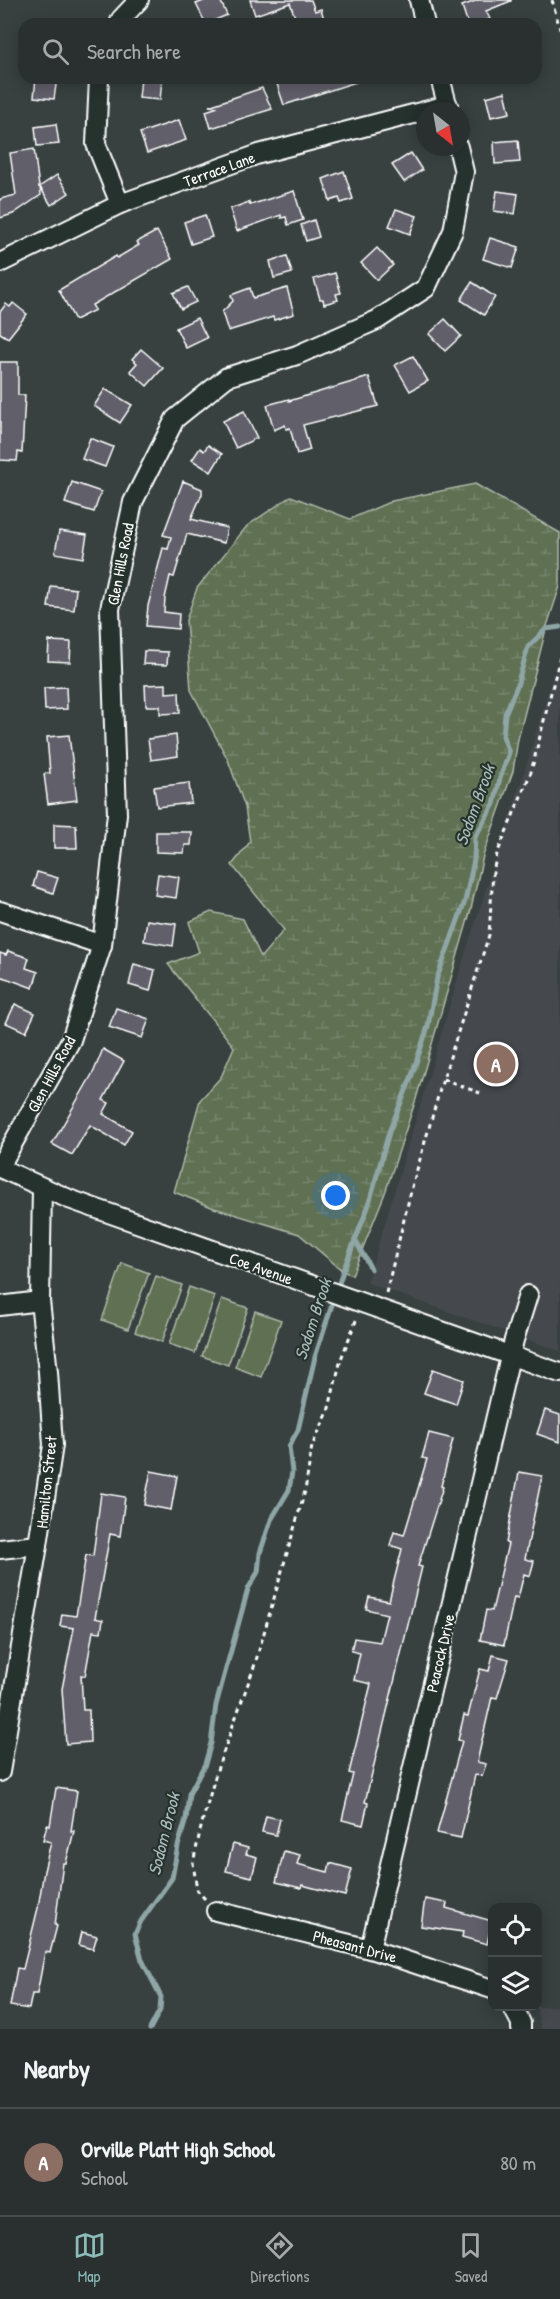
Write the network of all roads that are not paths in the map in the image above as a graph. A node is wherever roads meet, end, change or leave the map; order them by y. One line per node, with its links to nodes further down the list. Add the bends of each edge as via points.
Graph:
1 (139, 0): 3 (street)
2 (419, 0): 4 (street)
3 (122, 18)
4 (424, 18)
5 (99, 84): 10 (street, via 96,144)
6 (442, 84): 7 (street)
7 (447, 102)
8 (416, 116): 10 (street, Terrace Lane, via 259,154)
9 (460, 156): 13 (street, Glen Hills Road, via 464,172 453,231 426,288 377,320 297,355 227,377 175,419 133,502 110,609 117,814)
10 (120, 204): 11 (street, Terrace Lane)
11 (0, 262)
12 (0, 911): 13 (street)
13 (102, 945): 14 (street, Glen Hills Road, via 71,1040)
14 (0, 1167): 15 (street, Coe Avenue)
15 (42, 1189): 17 (street, Hamilton Street); 19 (street, Coe Avenue, via 318,1288 355,1309)
16 (528, 1295): 19 (street, Peacock Drive)
17 (40, 1301): 18 (street); 21 (street, Hamilton Street, via 53,1445)
18 (0, 1306)
19 (511, 1356): 20 (street, Coe Avenue); 25 (street, Peacock Drive)
20 (560, 1373)
21 (38, 1545): 22 (street); 23 (street, Hamilton Street)
22 (0, 1549)
23 (0, 1772)
24 (216, 1911): 25 (street, Pheasant Drive)
25 (370, 1949): 26 (street, Pheasant Drive)
26 (488, 1987)
27 (514, 2011): 28 (street)
28 (521, 2026)

